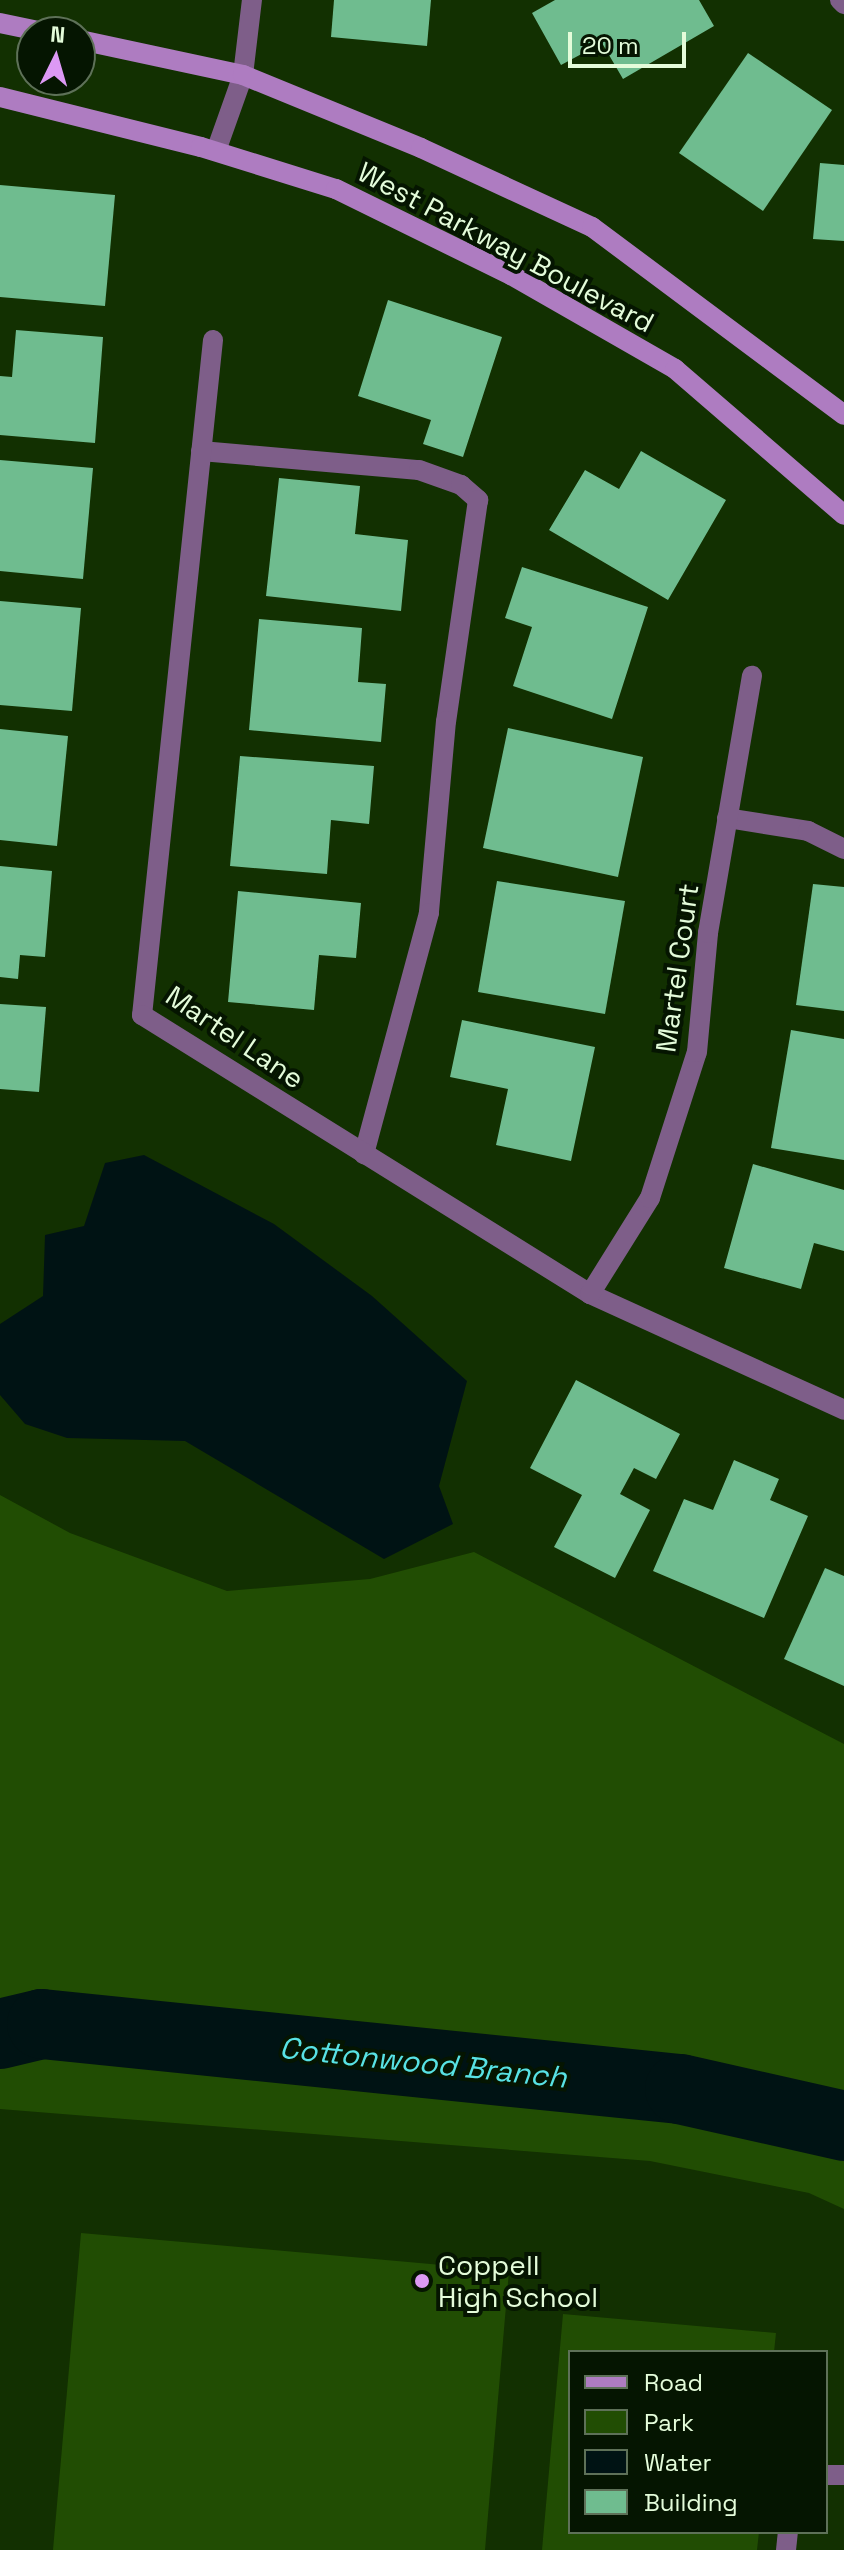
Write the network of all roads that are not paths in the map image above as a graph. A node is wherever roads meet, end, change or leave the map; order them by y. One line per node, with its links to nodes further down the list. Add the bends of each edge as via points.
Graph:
1 (252, 0): 3 (street)
2 (96, 43): 3 (street, West Parkway Boulevard)
3 (243, 75): 5 (street); 7 (street, West Parkway Boulevard, via 421,148 592,227)
4 (0, 97): 5 (street, West Parkway Boulevard)
5 (216, 151): 9 (street, West Parkway Boulevard, via 336,189 511,275 675,369)
6 (213, 340): 8 (street, Martel Lane)
7 (844, 415)
8 (201, 451): 13 (street, Martel Lane, via 142,1015); 13 (street, via 419,470 461,485 478,500 446,721 429,913)
9 (844, 515)
10 (752, 676): 11 (street, Martel Court)
11 (727, 818): 12 (street, via 808,831); 14 (street, Martel Court, via 708,933 697,1052 650,1198)
12 (844, 849)
13 (364, 1154): 14 (street, Martel Lane)
14 (590, 1294): 15 (street, Martel Lane)
15 (844, 1409)

